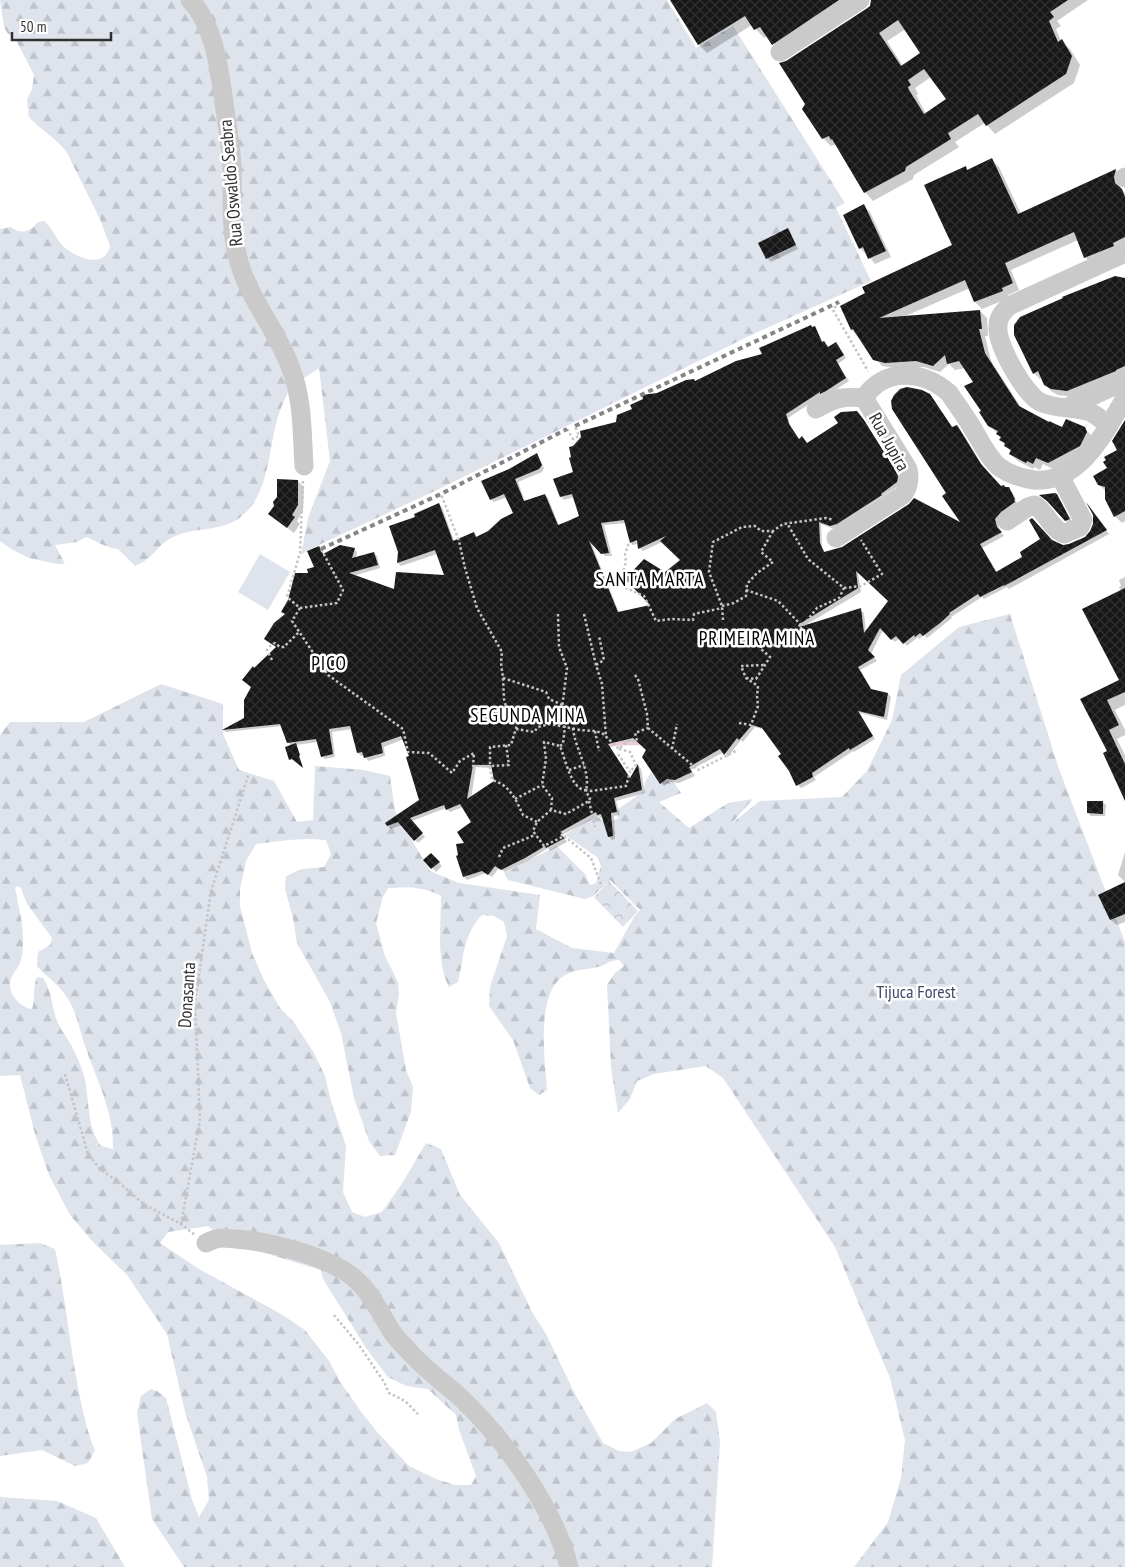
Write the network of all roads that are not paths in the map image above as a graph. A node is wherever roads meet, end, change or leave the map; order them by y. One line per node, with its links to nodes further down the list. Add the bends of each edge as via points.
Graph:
1 (190, 0): 11 (street, Rua Oswaldo Seabra, via 206,25 218,65 230,136 233,230 241,270 248,289 290,364 300,397)
2 (860, 0): 3 (street)
3 (780, 52)
4 (1125, 253): 8 (street, via 1009,306 998,322 998,335 1006,356 1034,397 1045,404)
5 (1125, 382): 8 (street)
6 (864, 398): 9 (street, via 839,398); 12 (street, via 885,379 897,375 921,376 949,393 998,465 1026,479 1046,480); 14 (street, Rua Jupira, via 908,469 909,482 903,495)
7 (1125, 398): 10 (street)
8 (1068, 407): 10 (street, via 1094,414)
9 (816, 410)
10 (1109, 426): 12 (street, via 1083,461)
11 (304, 466)
12 (1060, 476): 13 (street, via 1083,520 1080,527 1064,534 1059,532 1043,510 1035,505)
13 (1007, 521)
14 (836, 538)
15 (206, 1243): 16 (street, via 218,1238 273,1244 339,1268 353,1277 369,1293 393,1334 419,1364 460,1398 510,1452 564,1546)
16 (569, 1567)

